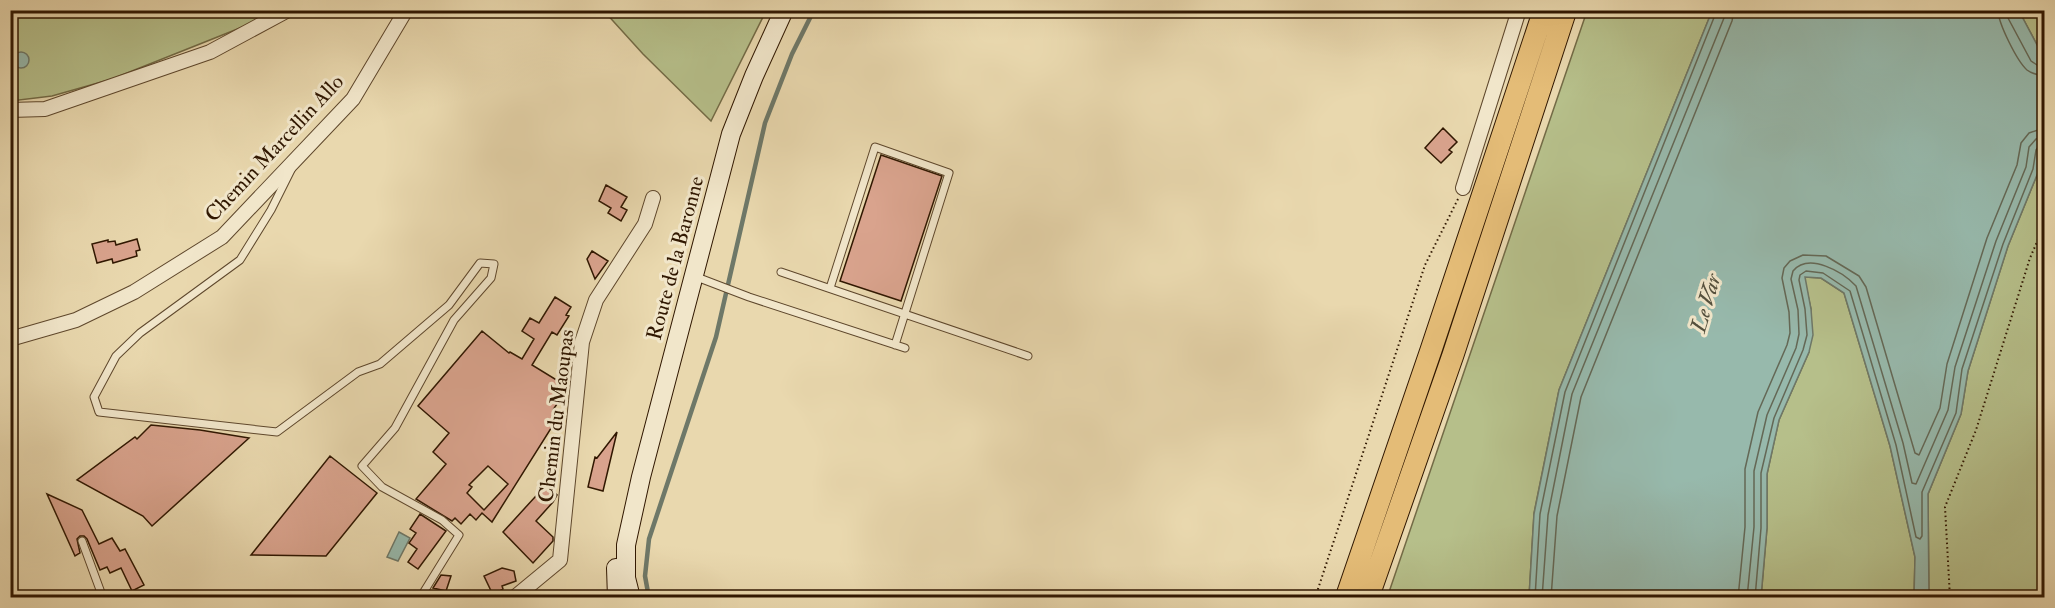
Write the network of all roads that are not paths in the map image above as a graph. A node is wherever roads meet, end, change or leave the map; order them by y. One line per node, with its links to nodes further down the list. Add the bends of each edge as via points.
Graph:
1 (288, 10): 7 (street, via 188,59 45,109)
2 (406, 10): 8 (street, Chemin Marcellin Allo, via 353,99)
3 (784, 10): 12 (main road, Route de la Baronne, via 731,134)
4 (1519, 10): 9 (street)
5 (1544, 10): 24 (highway)
6 (1566, 10): 25 (highway)
7 (10, 110)
8 (300, 154): 15 (street, Chemin Marcellin Allo, via 222,237 134,292 76,320); 22 (lane, via 240,260 140,333 116,356 94,397 99,412 277,432 357,372 380,364 449,305 480,263 494,264 491,278 454,320 395,428 362,466 382,487 442,519 459,535)
9 (1463, 189)
10 (653, 198): 23 (street, Chemin du Maoupas, via 645,224 596,300 582,342 560,560)
11 (781, 272): 13 (lane)
12 (693, 276): 16 (lane); 20 (main road, Route de la Baronne, via 629,523 626,578)
13 (830, 288): 14 (lane); 14 (lane, via 875,147 949,172)
14 (904, 314): 16 (lane); 18 (lane)
15 (10, 339)
16 (895, 345): 17 (lane)
17 (905, 348)
18 (1028, 356)
19 (82, 542): 21 (lane)
20 (619, 595)
21 (104, 597)
22 (420, 597)
23 (514, 597)
24 (1346, 597)
25 (1368, 597)

